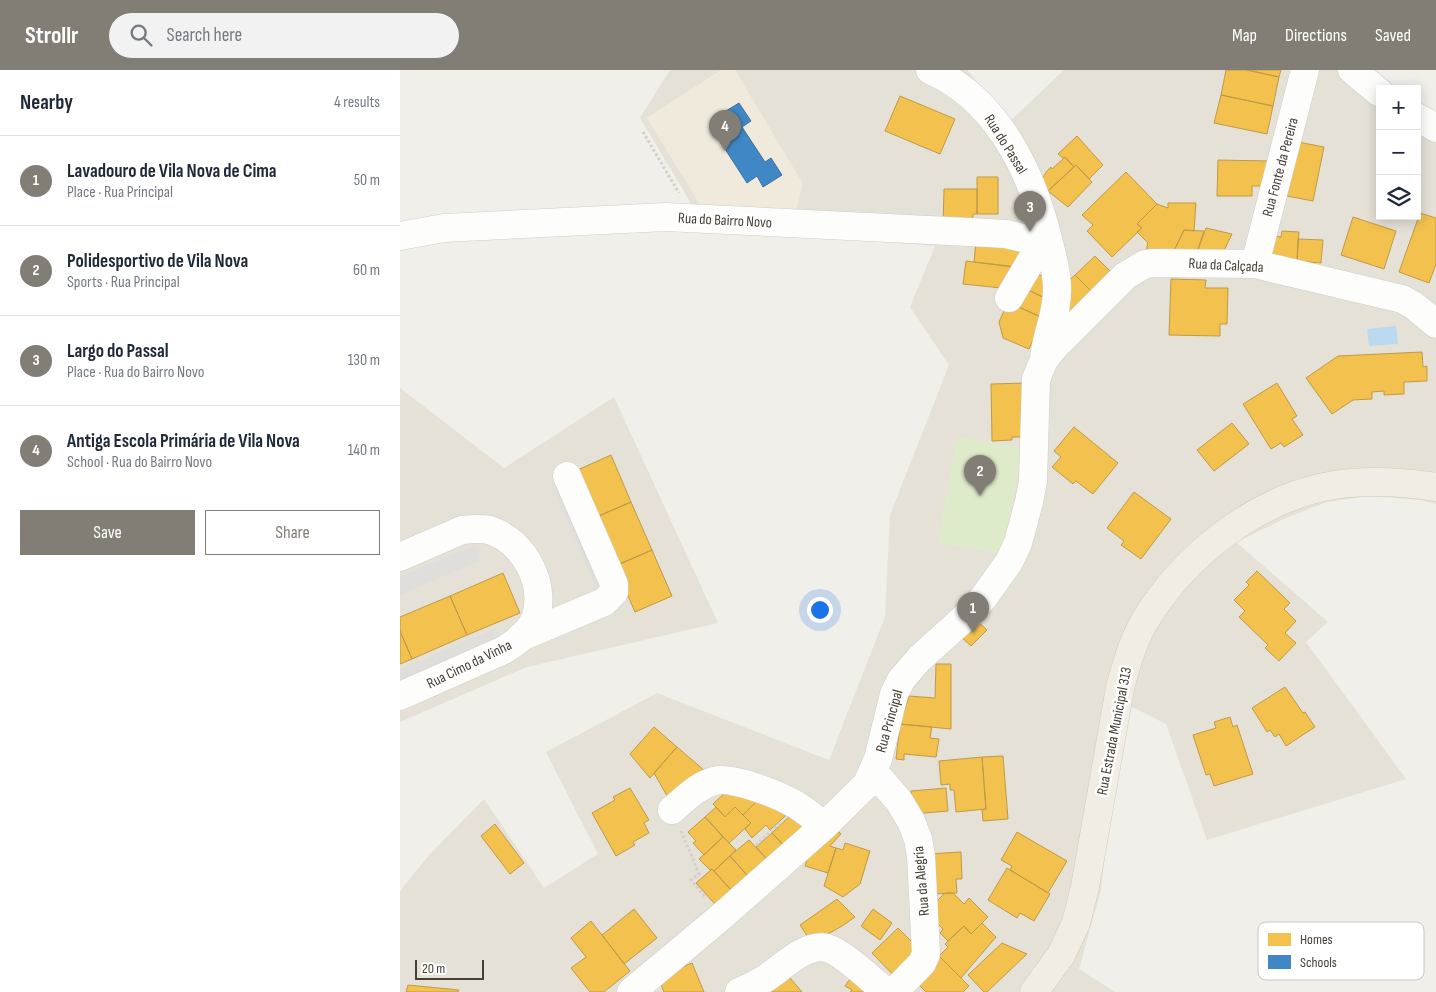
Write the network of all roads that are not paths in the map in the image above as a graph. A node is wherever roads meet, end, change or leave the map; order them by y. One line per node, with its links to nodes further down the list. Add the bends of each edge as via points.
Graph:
1 (930, 70): 8 (street, Rua do Passal, via 967,92 996,124 1031,185 1040,210)
2 (1305, 70): 9 (street, Rua Fonte da Pereira)
3 (1352, 70): 4 (street)
4 (1376, 89)
5 (1421, 119): 6 (street)
6 (1436, 128)
7 (400, 236): 8 (street, Rua do Bairro Novo, via 444,228 666,217 1006,234)
8 (1045, 243): 10 (street); 13 (street, Rua do Passal, via 1057,288)
9 (1255, 264): 11 (street, Rua da Calçada); 13 (street, Rua da Calçada, via 1155,262 1140,266 1116,284)
10 (1009, 298)
11 (1425, 304): 12 (street, Rua da Calçada)
12 (1436, 324)
13 (1044, 360): 19 (street, Rua Principal, via 1035,386 1032,481 1018,543 1010,562 980,602 901,680 894,694)
14 (567, 476): 17 (street, via 612,580 614,592 604,602)
15 (1436, 487): 26 (main road, Rua Estrada Municipal 313, via 1352,483 1284,500 1252,515 1220,537 1162,595 1143,625 1120,688 1076,923 1061,955)
16 (400, 557): 17 (street, Rua Cimo da Vinha, via 472,528 490,530 506,538 525,559 538,588 538,606 533,623)
17 (521, 637): 18 (street, Rua Cimo da Vinha, via 504,650)
18 (400, 696)
19 (874, 772): 21 (street, Rua Principal, via 867,784); 25 (street, Rua da Alegria, via 892,791 909,818 921,856 926,954 922,963)
20 (672, 810): 21 (street, via 704,785 724,780 788,800)
21 (824, 826): 22 (street, Rua Principal)
22 (631, 992)
23 (739, 992): 24 (street, via 765,979 802,953 819,948 834,951)
24 (886, 992)
25 (894, 992)
26 (1034, 992)

